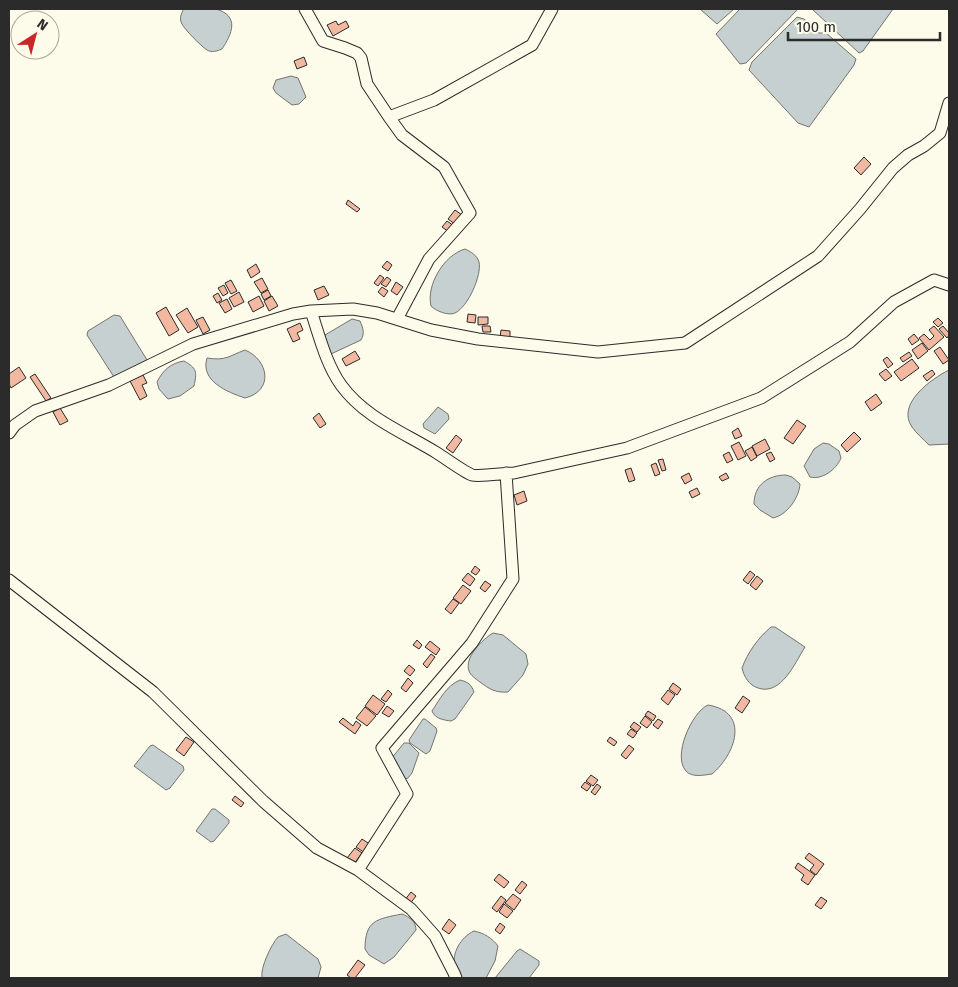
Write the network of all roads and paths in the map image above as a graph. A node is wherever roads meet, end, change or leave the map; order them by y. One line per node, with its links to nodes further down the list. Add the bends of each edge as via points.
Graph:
1 (305, 9): 4 (street, via 324,41 357,53 361,58 367,84)
2 (552, 9): 4 (street, via 532,45 434,100)
3 (949, 103): 7 (street, via 940,133 893,168 818,256 685,343 598,352 478,339 431,330)
4 (389, 117): 7 (street, via 402,134 444,167 470,213 429,259)
5 (949, 285): 9 (street, via 934,280 894,302 850,342 761,398 627,448)
6 (311, 311): 7 (street, via 353,309); 8 (street, via 192,344 109,385 34,411 14,425); 9 (street, via 341,386 371,415 472,474)
7 (397, 319)
8 (9, 433)
9 (506, 473): 11 (street, via 513,579 472,643 382,748 407,794)
10 (9, 580): 11 (street, via 153,692 262,801 317,848)
11 (358, 870): 12 (street, via 411,909 435,936)
12 (456, 978)

